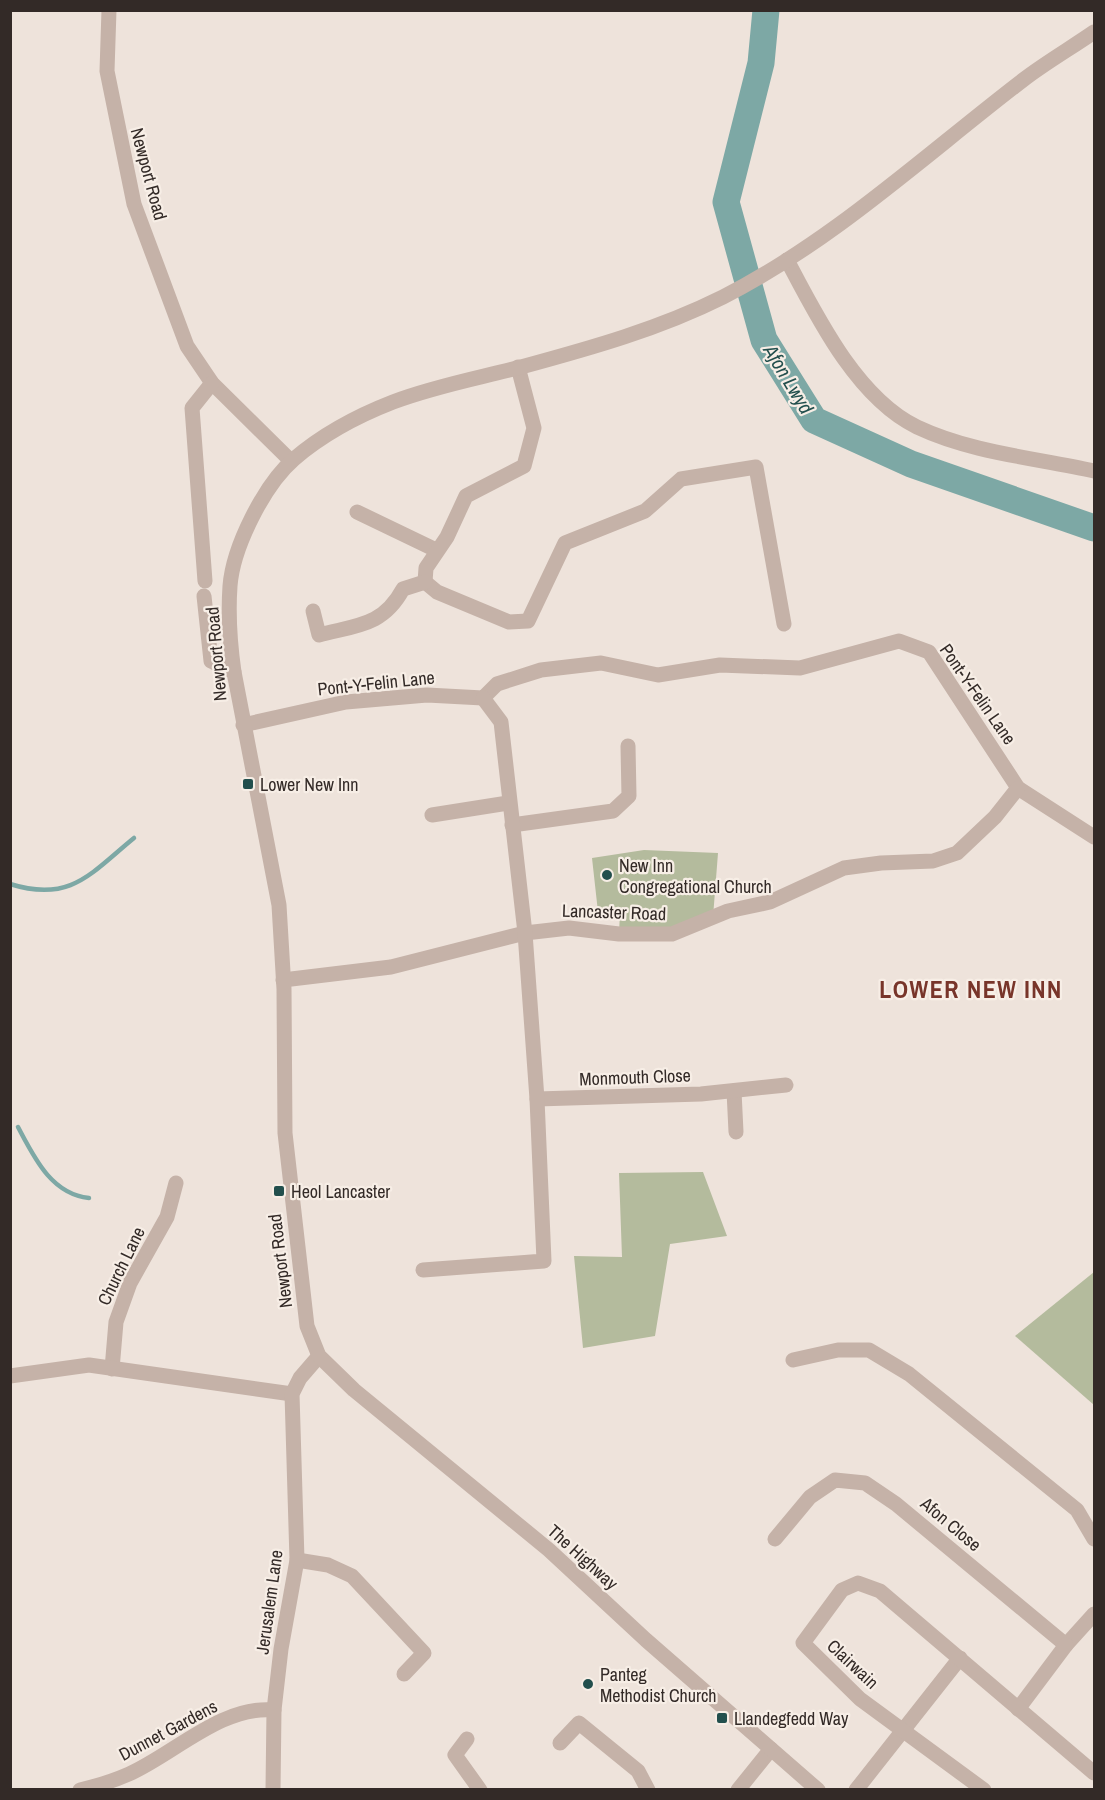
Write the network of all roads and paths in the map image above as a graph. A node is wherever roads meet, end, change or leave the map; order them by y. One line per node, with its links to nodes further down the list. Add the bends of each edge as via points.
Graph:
1 (109, 10): 5 (street, Newport Road, via 107,71 134,204 187,346)
2 (1095, 32): 3 (street, via 1025,78 875,198)
3 (787, 260): 4 (street, via 723,297 620,340); 7 (street, via 827,334 873,394 916,426 972,447)
4 (518, 367): 6 (street, via 395,401 334,429); 9 (street, via 534,428 524,466 466,496 447,537)
5 (212, 383): 6 (street, Newport Road); 13 (street, via 192,408 204,588 211,661)
6 (291, 461): 13 (street, Newport Road, via 258,506 240,541 230,584)
7 (1095, 471)
8 (357, 512): 9 (street)
9 (436, 550): 10 (street, via 426,568)
10 (425, 582): 11 (street, via 404,589 393,608 377,620 319,635); 12 (street, via 437,592 509,622 528,621 565,543 645,511 681,479 756,467)
11 (313, 611)
12 (784, 624)
13 (234, 672): 15 (street, Newport Road)
14 (483, 698): 15 (street, Pont-Y-Felin Lane, via 428,695 346,702); 17 (street, Pont-Y-Felin Lane, via 497,684 541,670 601,663 658,675 720,665 800,668 899,641 929,652); 18 (street, via 501,722)
15 (243, 725): 23 (street, Newport Road, via 279,905)
16 (628, 746): 20 (street, via 629,796 613,811)
17 (1018, 788): 21 (street, Pont-Y-Felin Lane); 22 (street, Lancaster Road, via 957,854 933,861 844,868 770,902 728,911 672,934 619,934 569,928)
18 (508, 803): 19 (street); 20 (street)
19 (432, 815)
20 (512, 825): 22 (street)
21 (1095, 837)
22 (525, 933): 23 (street, Lancaster Road, via 391,967); 26 (street)
23 (283, 980): 30 (street, Newport Road, via 285,1133 307,1326)
24 (786, 1085): 25 (street, Monmouth Close)
25 (734, 1091): 26 (street, Monmouth Close); 27 (street)
26 (537, 1099): 29 (street, via 544,1261)
27 (736, 1132)
28 (176, 1183): 32 (street, Church Lane, via 167,1218 130,1283 116,1322)
29 (423, 1269)
30 (319, 1356): 34 (street); 47 (street, The Highway, via 354,1390 549,1550)
31 (793, 1360): 36 (street, via 838,1350 868,1350 879,1356 909,1374 1077,1510)
32 (112, 1369): 33 (street, via 88,1365); 34 (street)
33 (10, 1376)
34 (292, 1394): 37 (street, Jerusalem Lane)
35 (776, 1539): 39 (street, Afon Close, via 810,1497 835,1480 865,1483 896,1504)
36 (1095, 1539)
37 (297, 1560): 41 (street, via 328,1565 352,1576 424,1653); 43 (street, Jerusalem Lane)
38 (1095, 1614): 39 (street)
39 (1066, 1645): 42 (street)
40 (960, 1658): 42 (street, Clairwain); 44 (street); 44 (street, Clairwain, via 880,1591 858,1583 842,1590 803,1644 860,1699)
41 (404, 1674)
42 (1018, 1709): 48 (street, Clairwain)
43 (274, 1710): 49 (street, Dunnet Gardens, via 259,1708 245,1712 181,1742 130,1774); 50 (street, Jerusalem Lane)
44 (904, 1731): 55 (street); 56 (street, Clairwain)
45 (467, 1739): 51 (street, via 455,1755)
46 (560, 1743): 52 (street, via 579,1723 638,1771)
47 (771, 1749): 53 (street); 54 (street, The Highway)
48 (1095, 1773)
49 (80, 1790)
50 (273, 1790)
51 (480, 1790)
52 (648, 1790)
53 (738, 1790)
54 (819, 1790)
55 (856, 1790)
56 (984, 1790)

